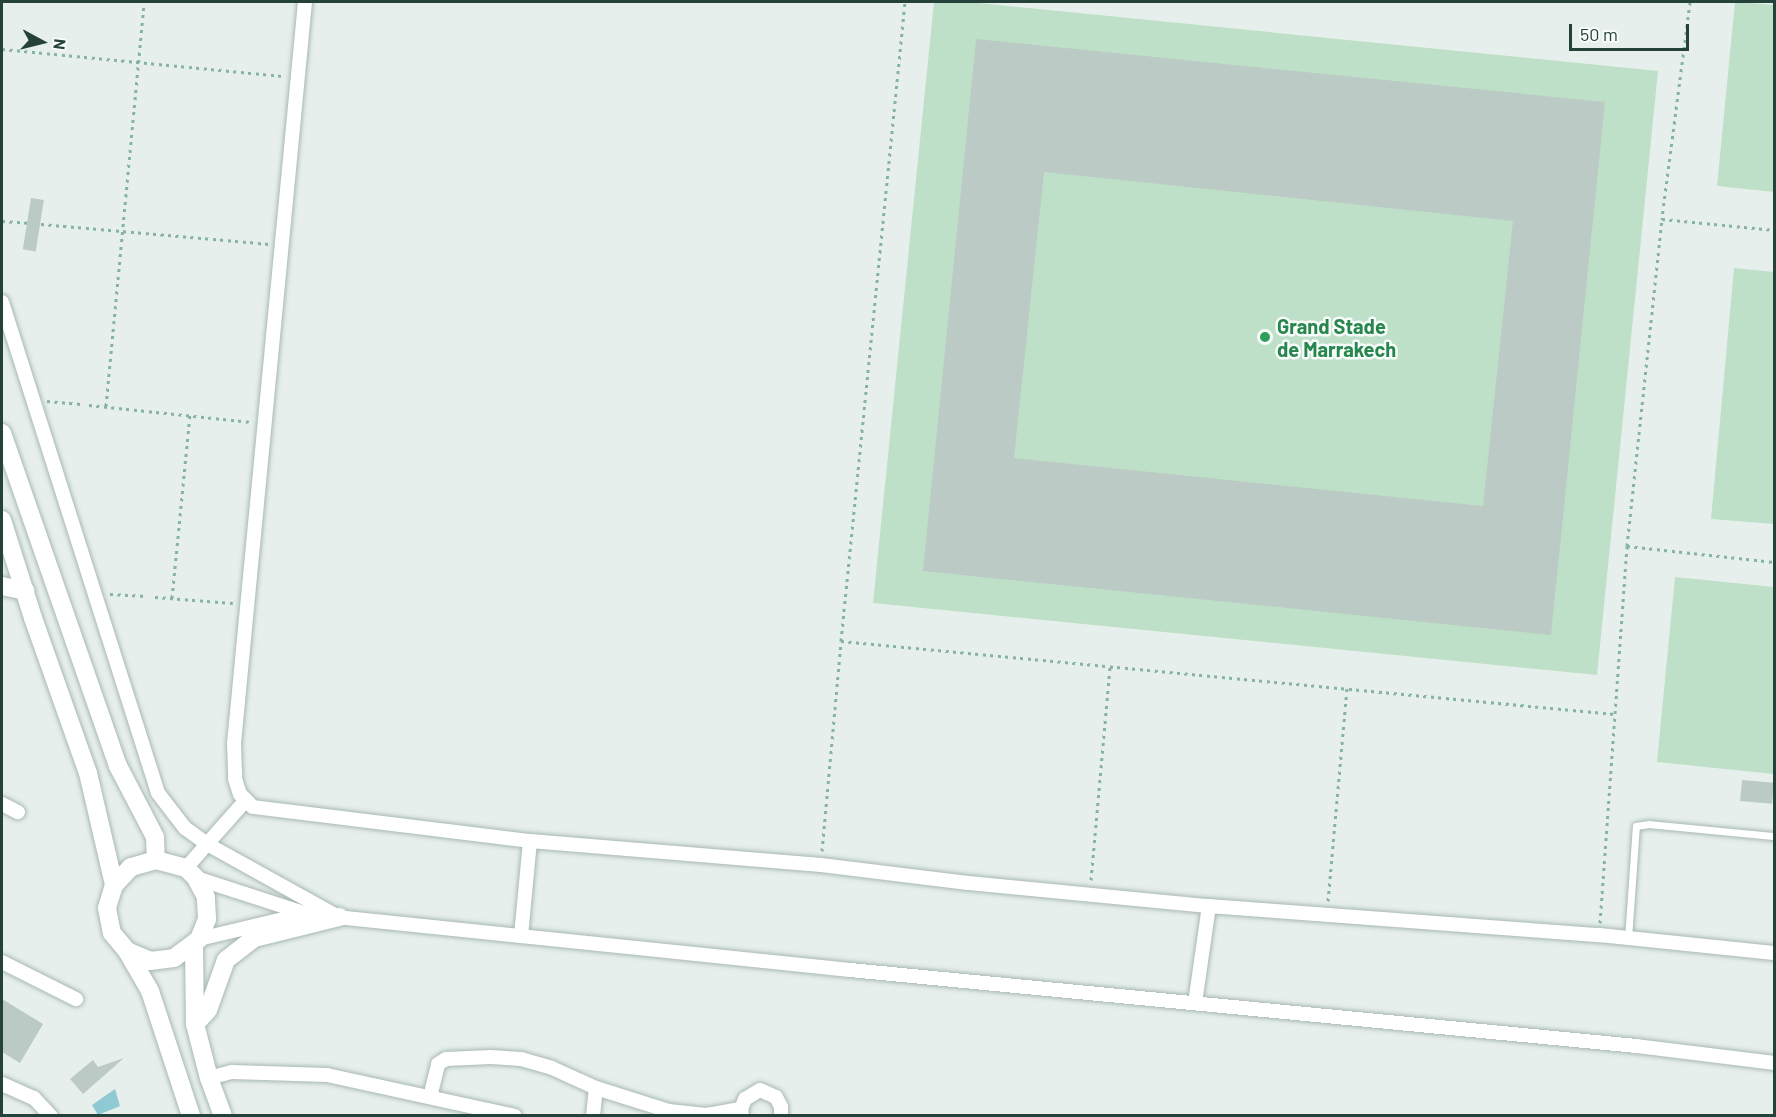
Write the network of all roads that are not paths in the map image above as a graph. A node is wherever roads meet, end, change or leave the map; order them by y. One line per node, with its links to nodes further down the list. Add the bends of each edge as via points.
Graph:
1 (305, 2): 7 (street, via 233,759 240,794)
2 (2, 303): 12 (street, via 158,793 184,828)
3 (2, 433): 13 (street, via 118,766 155,837)
4 (2, 520): 6 (street)
5 (2, 586): 6 (street)
6 (25, 591): 15 (street, via 88,773)
7 (246, 800): 11 (street, via 253,807 288,813); 12 (street)
8 (2, 804): 9 (street)
9 (18, 812)
10 (1774, 836): 20 (lane, via 1636,826)
11 (530, 841): 16 (street, via 821,865); 19 (street)
12 (207, 844): 14 (street); 18 (street)
13 (156, 860): 14 (street); 15 (street, via 131,867)
14 (191, 873): 17 (street); 21 (street, via 206,897 207,919)
15 (114, 885): 22 (street, via 108,916 112,933)
16 (1209, 906): 20 (street); 26 (street)
17 (307, 914): 18 (street); 21 (street)
18 (339, 917): 19 (street); 27 (street, via 254,938 226,960 208,1010)
19 (521, 936): 26 (street)
20 (1628, 939): 23 (street)
21 (197, 942): 22 (street, via 174,958 150,961); 27 (street)
22 (128, 951): 35 (street, via 150,991)
23 (1774, 953)
24 (2, 962): 25 (street)
25 (76, 999)
26 (1195, 1003): 28 (street)
27 (195, 1024): 29 (street)
28 (1774, 1063)
29 (209, 1078): 32 (street, via 232,1072 327,1075); 36 (street)
30 (2, 1084): 34 (street, via 34,1098)
31 (596, 1088): 32 (street, via 521,1059 457,1058 438,1065); 33 (street, via 669,1111); 38 (street)
32 (430, 1097): 37 (street)
33 (741, 1113): 39 (street, via 748,1095 766,1091 780,1102)
34 (51, 1116)
35 (191, 1116)
36 (223, 1116)
37 (515, 1116)
38 (593, 1116)
39 (781, 1116)

